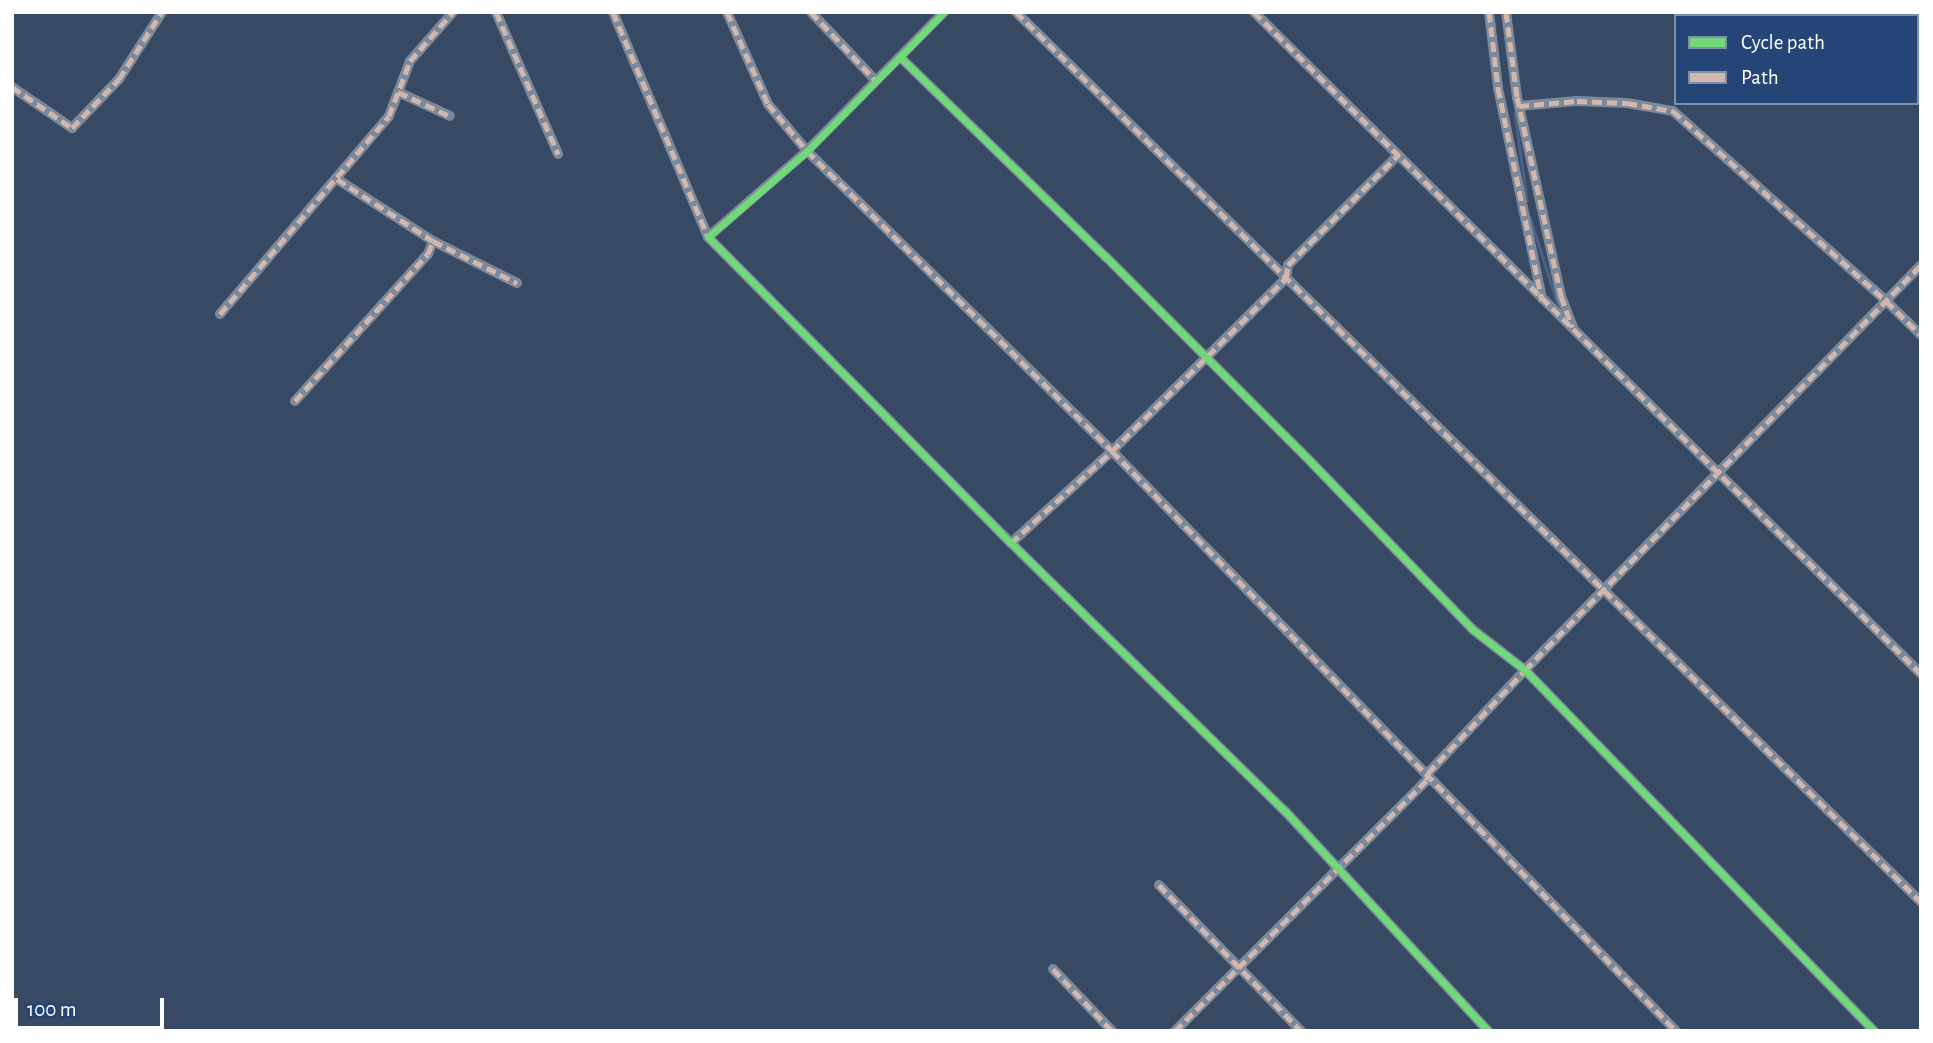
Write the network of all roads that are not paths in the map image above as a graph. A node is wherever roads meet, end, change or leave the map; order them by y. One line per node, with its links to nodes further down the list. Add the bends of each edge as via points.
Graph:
1 (162, 12): 14 (street, via 119,79 72,128)
2 (453, 12): 15 (street, via 410,61)
3 (496, 12): 20 (street)
4 (613, 12): 23 (street)
5 (726, 12): 19 (street, via 768,104)
6 (811, 12): 13 (street)
7 (944, 12): 12 (street)
8 (1016, 12): 26 (street)
9 (1254, 12): 21 (street)
10 (1489, 12): 28 (street, via 1497,88)
11 (1506, 12): 16 (street)
12 (900, 57): 13 (street); 33 (street)
13 (875, 80): 19 (street)
14 (12, 87)
15 (398, 92): 18 (street); 22 (street, via 389,116)
16 (1519, 106): 17 (street, via 1577,101); 31 (street, via 1561,296)
17 (1674, 106): 29 (street)
18 (450, 116)
19 (807, 151): 23 (street); 35 (street)
20 (558, 154)
21 (1398, 156): 26 (street, via 1288,265); 28 (street)
22 (337, 180): 24 (street); 30 (street)
23 (708, 237): 37 (street)
24 (433, 241): 27 (street); 34 (street, via 428,254)
25 (1921, 265): 29 (street)
26 (1286, 278): 33 (street); 38 (street)
27 (517, 283)
28 (1542, 300): 31 (street)
29 (1886, 301): 32 (street); 36 (street)
30 (219, 314)
31 (1574, 332): 36 (street)
32 (1921, 335)
33 (1206, 357): 35 (street); 39 (street, via 1472,629)
34 (295, 401)
35 (1112, 450): 37 (street); 41 (street)
36 (1716, 474): 38 (street); 40 (street)
37 (1011, 543): 42 (street, via 1285,811)
38 (1603, 590): 39 (street); 44 (street)
39 (1525, 670): 41 (street); 52 (street)
40 (1921, 674)
41 (1428, 773): 42 (street, via 1427,780); 51 (street)
42 (1336, 867): 45 (street); 50 (street)
43 (1159, 885): 45 (street)
44 (1921, 902)
45 (1239, 968): 48 (street); 49 (street)
46 (1053, 969): 47 (street)
47 (1112, 1031)
48 (1175, 1031)
49 (1301, 1031)
50 (1488, 1031)
51 (1676, 1031)
52 (1874, 1031)

